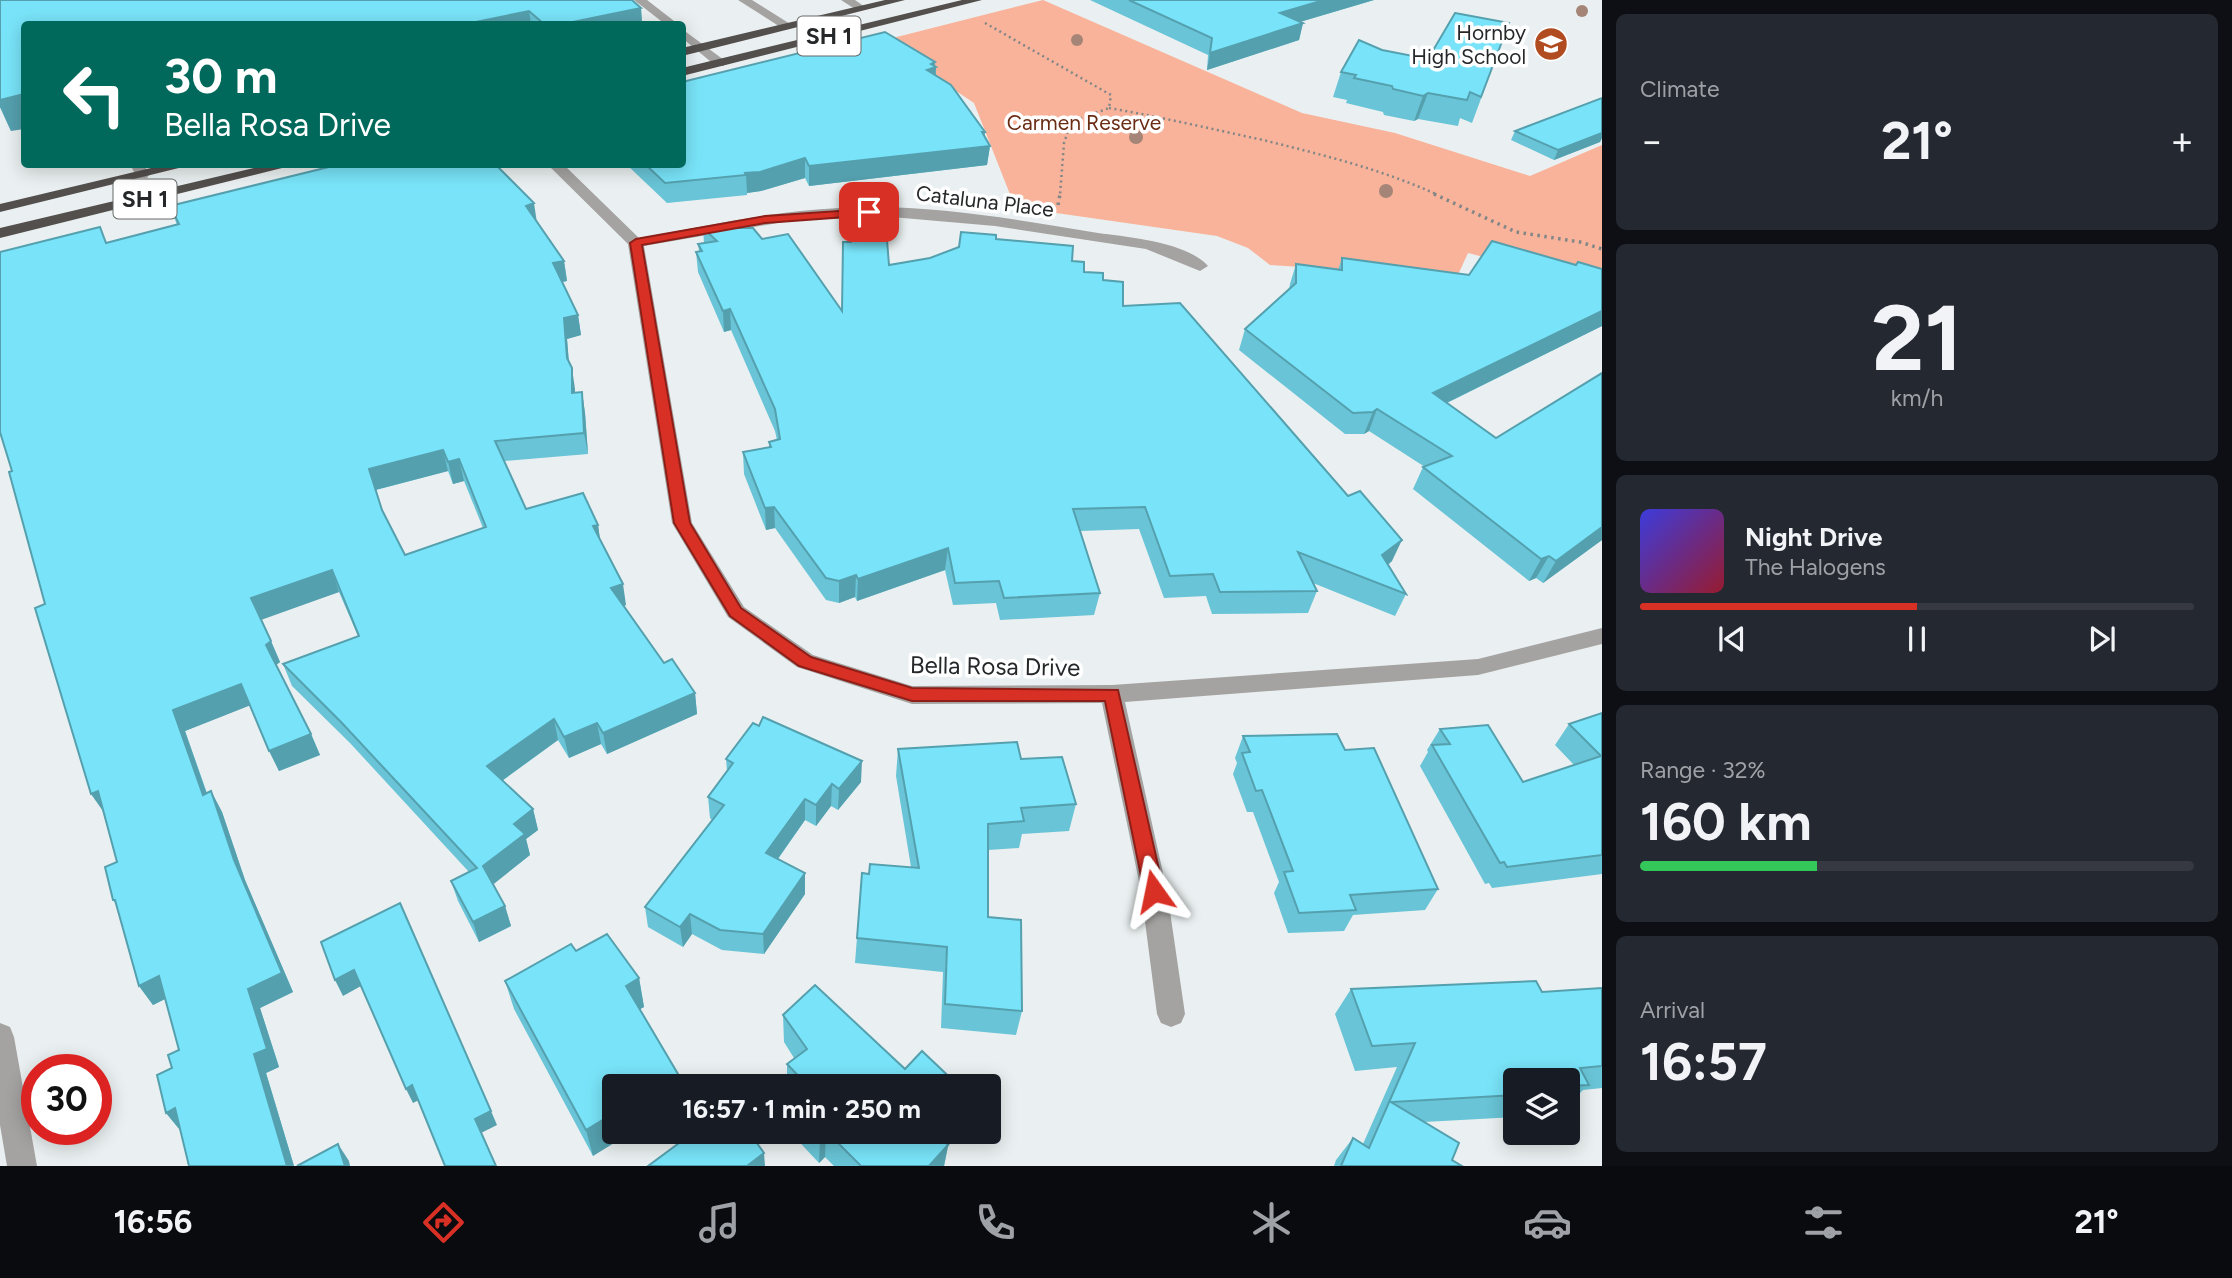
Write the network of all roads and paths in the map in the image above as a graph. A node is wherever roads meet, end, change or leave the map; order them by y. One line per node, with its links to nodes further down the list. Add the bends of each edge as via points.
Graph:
1 (639, 0): 7 (street)
2 (744, 0): 9 (street)
3 (847, 0): 6 (street)
4 (899, 0): 6 (highway, SH 1)
5 (976, 0): 13 (highway, SH 1)
6 (862, 9): 9 (highway, SH 1)
7 (669, 21)
8 (983, 21): 15 (path, via 1104,89 1111,95)
9 (789, 27): 11 (highway, SH 1)
10 (686, 35): 11 (street)
11 (703, 47): 12 (highway, SH 1); 13 (street)
12 (686, 51)
13 (720, 63): 14 (highway, SH 1)
14 (686, 71)
15 (1109, 108): 20 (path, via 1071,122 1064,135 1060,146 1062,189); 23 (path, via 1351,161 1404,179 1516,232)
16 (274, 168): 21 (highway, SH 1)
17 (558, 168): 22 (street)
18 (140, 170): 19 (highway, SH 1)
19 (1, 206)
20 (1055, 216)
21 (0, 233)
22 (636, 243): 24 (street, Cataluna Place, via 776,218 894,212 1148,245); 26 (street, Bella Rosa Drive, via 682,523 736,612 805,661 912,695)
23 (1602, 249)
24 (1200, 266)
25 (1602, 636): 26 (street, Bella Rosa Drive, via 1478,667)
26 (1112, 694): 27 (street, via 1154,891)
27 (1171, 1014)
28 (0, 1037): 29 (street)
29 (23, 1166)

